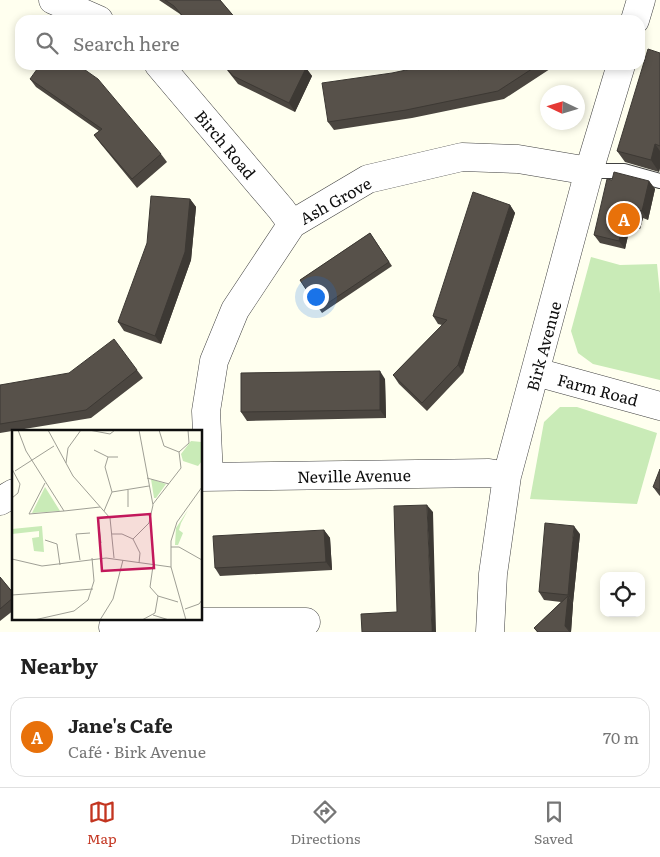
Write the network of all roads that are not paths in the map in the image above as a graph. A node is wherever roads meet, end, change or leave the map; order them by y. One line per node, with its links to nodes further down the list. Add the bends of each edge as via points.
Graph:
1 (53, 0): 2 (street)
2 (88, 15)
3 (164, 70): 7 (street, Birch Road)
4 (619, 70): 5 (street, Birk Avenue)
5 (589, 171): 6 (lane, via 624,171); 7 (street, Ash Grove, via 518,159 462,157 368,179); 8 (street, Birk Avenue)
6 (660, 181)
7 (292, 224): 11 (street, Ash Grove, via 235,310 214,361 206,411)
8 (536, 372): 9 (street, Farm Road); 10 (street, Birk Avenue)
9 (660, 406)
10 (507, 476): 11 (street, Neville Avenue, via 489,473); 17 (street, Birk Avenue, via 493,574)
11 (205, 477)
12 (12, 494): 13 (street)
13 (0, 502)
14 (194, 620): 15 (street); 16 (street)
15 (306, 622)
16 (113, 627)
17 (490, 632)

